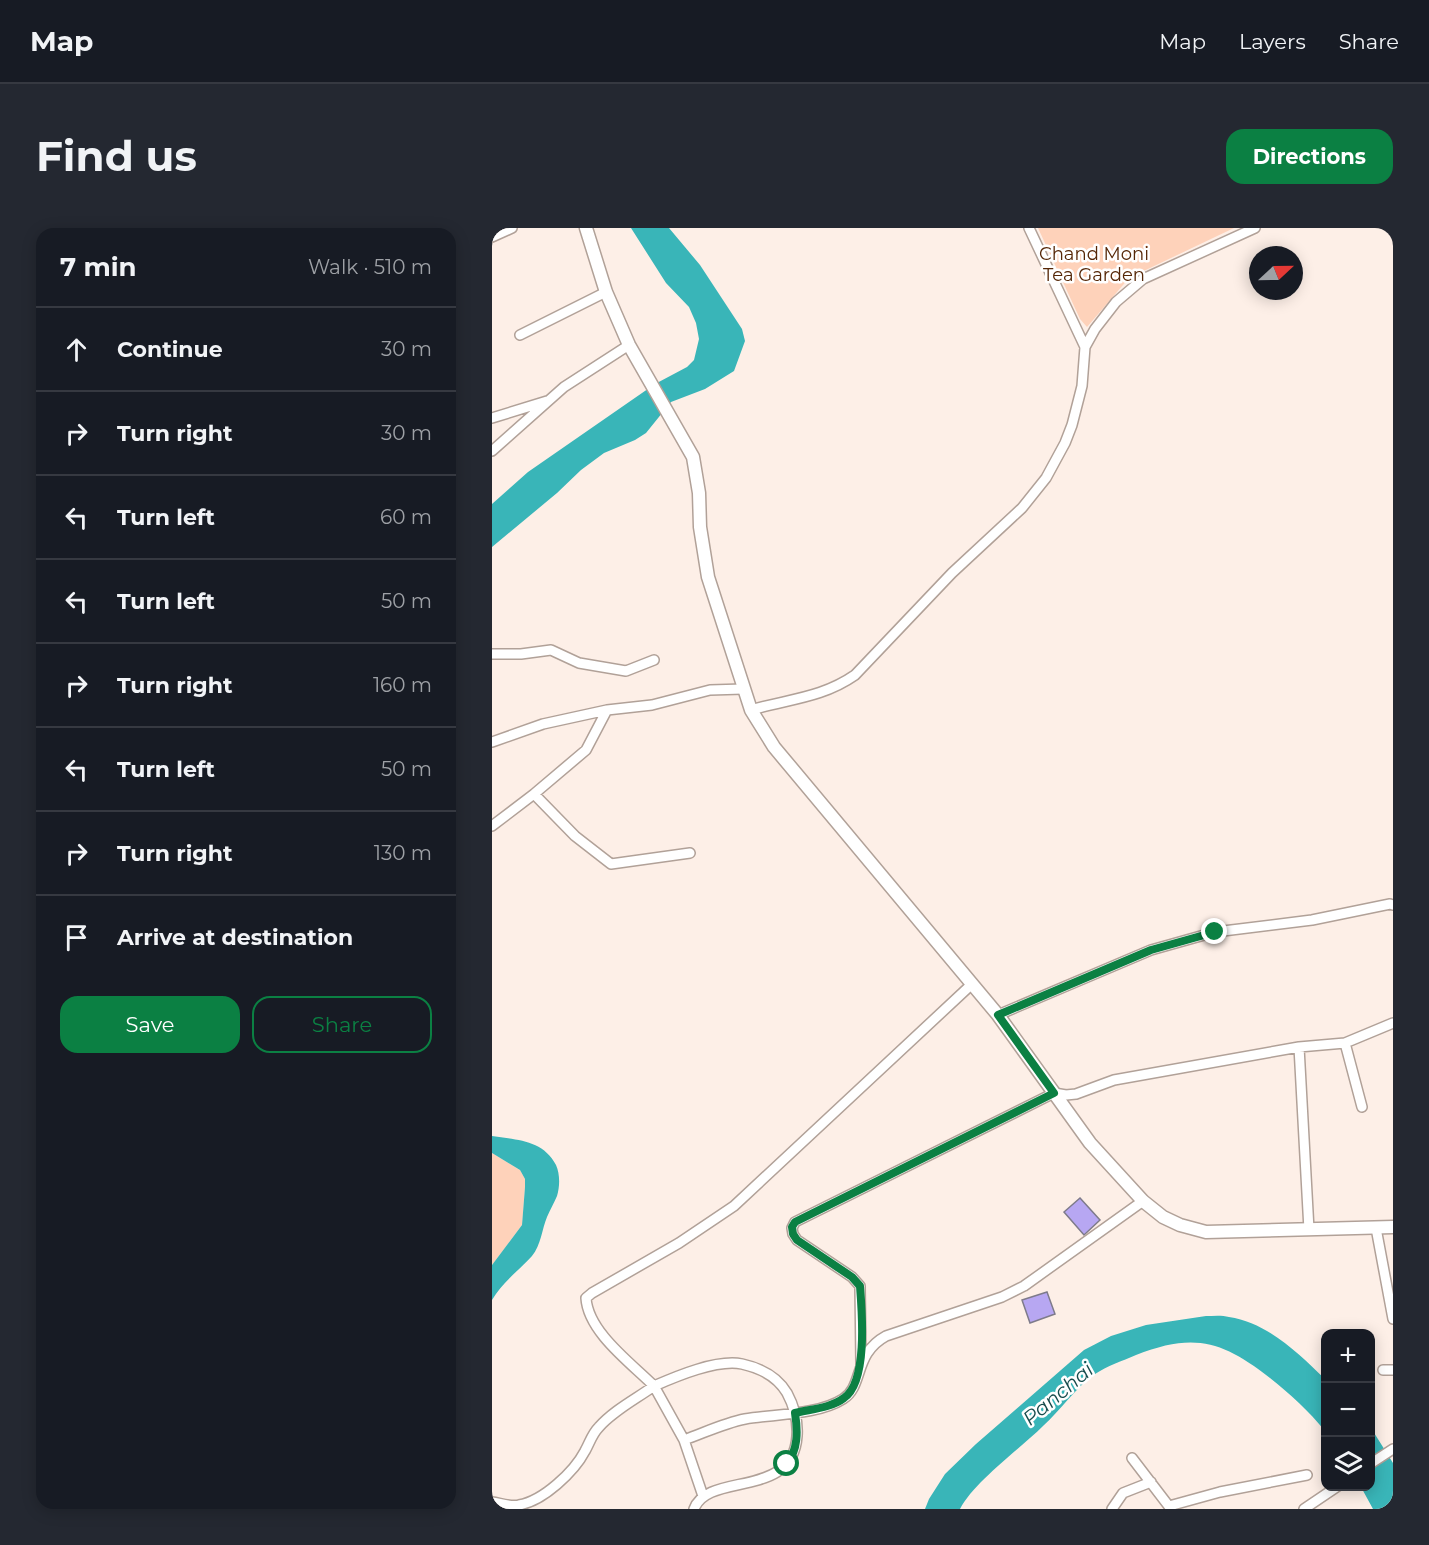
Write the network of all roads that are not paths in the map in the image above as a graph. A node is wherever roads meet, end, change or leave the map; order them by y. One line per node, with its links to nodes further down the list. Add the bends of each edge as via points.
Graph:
1 (512, 228): 5 (street)
2 (586, 228): 6 (street)
3 (1029, 228): 9 (street)
4 (1255, 228): 9 (street, via 1133,286 1116,302)
5 (492, 237)
6 (606, 292): 7 (street); 8 (street)
7 (520, 335)
8 (629, 345): 10 (street); 15 (street, via 693,457 708,577)
9 (1085, 347): 17 (street, via 1082,386 1072,425 1046,478 1022,508 952,573 855,675 819,694)
10 (550, 400): 11 (street); 12 (street)
11 (492, 418)
12 (492, 451)
13 (492, 654): 14 (street, via 551,650 579,663 626,671)
14 (654, 660)
15 (743, 689): 16 (street, via 710,690 652,705); 17 (street)
16 (607, 710): 18 (street, via 543,724); 19 (street, via 586,750)
17 (751, 710): 23 (street, via 774,747)
18 (492, 742)
19 (534, 794): 20 (street); 21 (street, via 575,836 611,864)
20 (492, 826)
21 (690, 853)
22 (1393, 905): 24 (street, via 1215,932 1151,950)
23 (972, 984): 24 (street); 36 (street, via 734,1206 586,1298 599,1331)
24 (998, 1015): 28 (street)
25 (1393, 1023): 26 (street)
26 (1345, 1043): 27 (street); 29 (street)
27 (1299, 1047): 28 (street, via 1114,1080 1076,1094); 33 (street)
28 (1054, 1093): 30 (street, via 1090,1143); 35 (street, via 795,1222 792,1227 797,1240 860,1286)
29 (1362, 1107)
30 (1143, 1201): 33 (street, via 1163,1217 1206,1232); 35 (street, via 1024,1286 886,1336 874,1342)
31 (1393, 1227): 32 (street)
32 (1376, 1228): 33 (street); 34 (street)
33 (1310, 1230)
34 (1393, 1319)
35 (861, 1364): 37 (street, via 853,1389 846,1397)
36 (654, 1386): 37 (street, via 710,1366 738,1363 758,1368 776,1379); 38 (street); 46 (street, via 598,1427 568,1475 536,1499 518,1506)
37 (795, 1413): 38 (street, via 744,1419); 45 (street, via 797,1443 793,1456 780,1472)
38 (684, 1440): 45 (street)
39 (1393, 1449): 41 (street)
40 (1132, 1458): 43 (street)
41 (1375, 1461)
42 (1307, 1475): 47 (street, via 1220,1492)
43 (1151, 1482): 47 (street); 49 (street, via 1123,1493)
44 (1331, 1491): 50 (street)
45 (703, 1496): 48 (street)
46 (492, 1502)
47 (1170, 1508)
48 (694, 1509)
49 (1112, 1509)
50 (1304, 1509)

